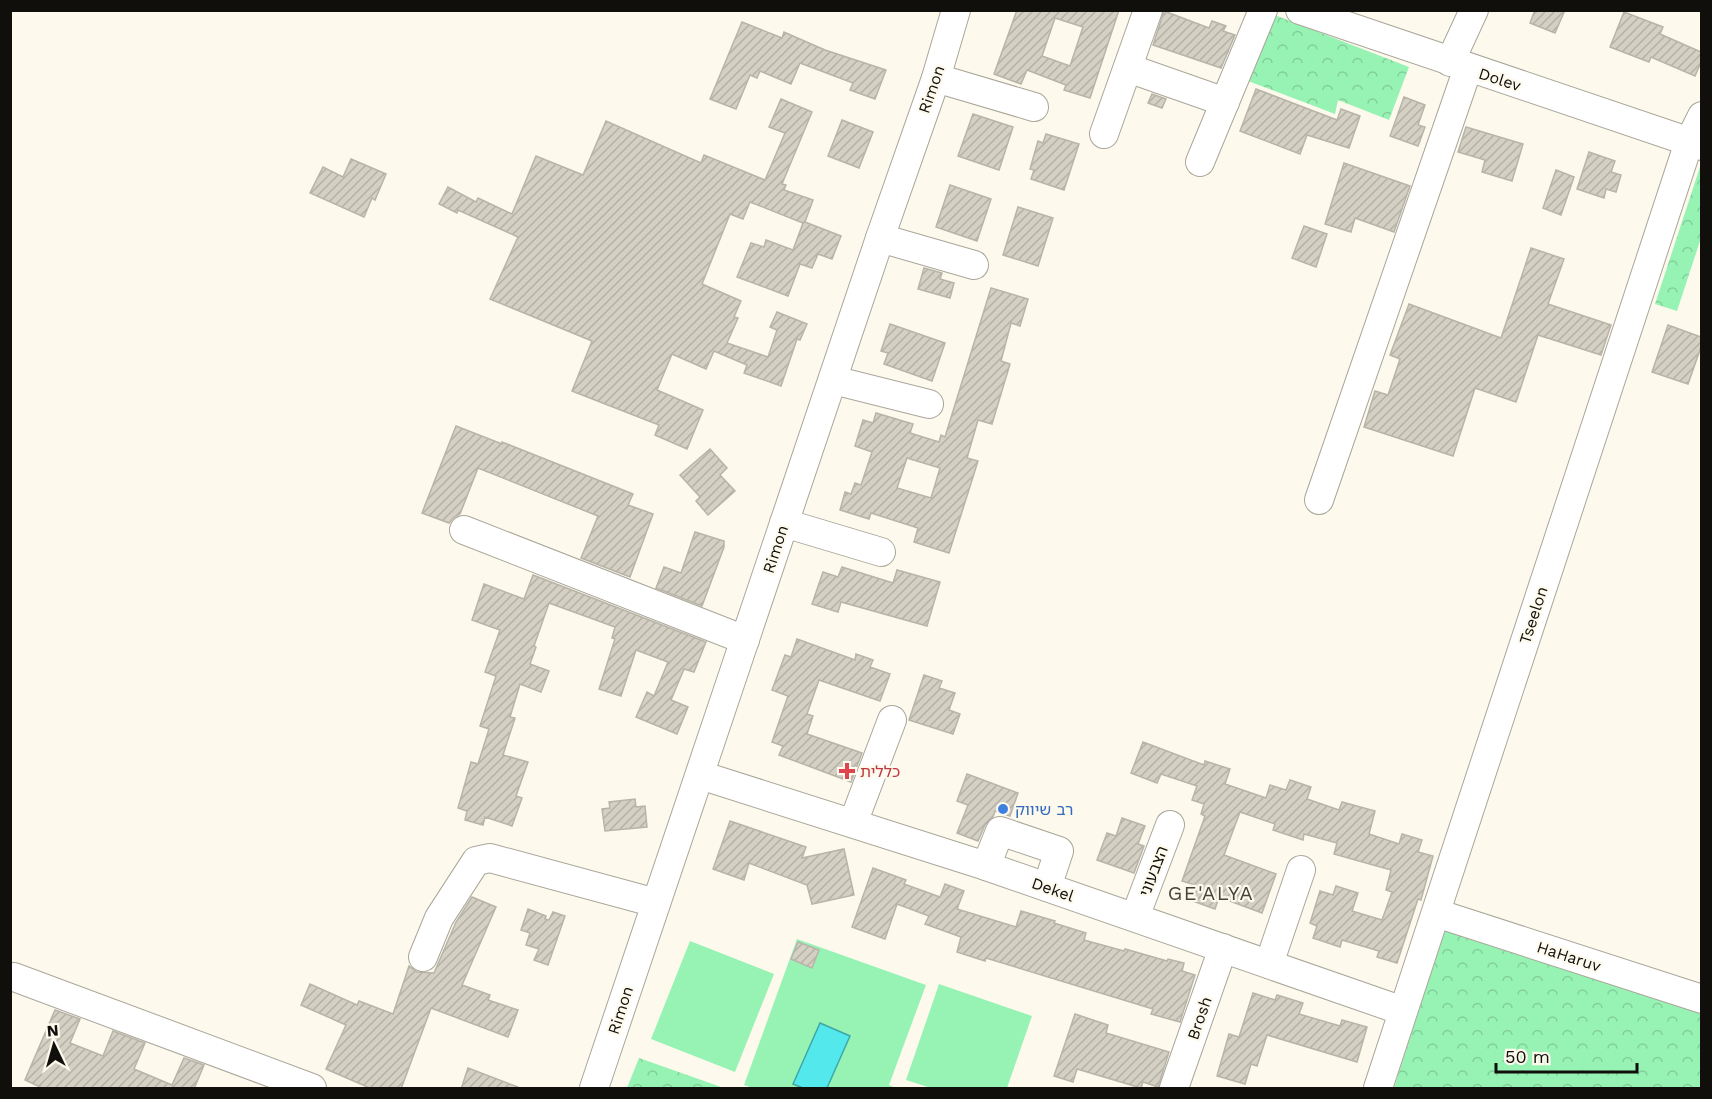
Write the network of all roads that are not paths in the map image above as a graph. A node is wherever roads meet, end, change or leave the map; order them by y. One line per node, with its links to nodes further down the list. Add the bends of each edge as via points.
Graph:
1 (956, 10): 8 (street, Rimon)
2 (1148, 10): 7 (street)
3 (1263, 10): 9 (street)
4 (1300, 10): 6 (street, Dolev)
5 (1474, 10): 6 (street)
6 (1459, 65): 13 (street, Dolev); 19 (street)
7 (1128, 68): 9 (street); 12 (street)
8 (936, 78): 10 (street); 15 (street, Rimon)
9 (1225, 102): 14 (street)
10 (1034, 107)
11 (1701, 116): 13 (street, Tseelon)
12 (1104, 135)
13 (1695, 144): 32 (street, Tseelon)
14 (1200, 162)
15 (880, 238): 16 (street); 17 (street, Rimon)
16 (974, 265)
17 (833, 380): 18 (street); 20 (street, Rimon)
18 (929, 404)
19 (1319, 500)
20 (784, 523): 22 (street); 23 (street, Rimon)
21 (464, 530): 23 (street)
22 (881, 552)
23 (745, 640): 25 (street, Rimon)
24 (892, 720): 26 (street)
25 (700, 776): 26 (street, Dekel); 31 (street, Rimon)
26 (853, 823): 28 (street, Dekel)
27 (1170, 825): 33 (street, הצבעוני)
28 (986, 866): 30 (street, Dekel); 30 (street, via 1000,831 1059,851)
29 (1301, 870): 36 (street)
30 (1047, 887): 33 (street, Dekel)
31 (656, 903): 35 (street, via 490,858 476,861 439,918); 41 (street, Rimon)
32 (1436, 913): 38 (street, HaHaruv); 39 (street, Tseelon)
33 (1136, 917): 34 (street, Dekel)
34 (1223, 948): 36 (street, Dekel); 42 (street, Brosh)
35 (423, 957)
36 (1269, 964): 39 (street, Dekel)
37 (14, 977): 40 (street)
38 (1701, 999)
39 (1403, 1011): 43 (street, Tseelon)
40 (312, 1089)
41 (594, 1089)
42 (1174, 1089)
43 (1378, 1089)

